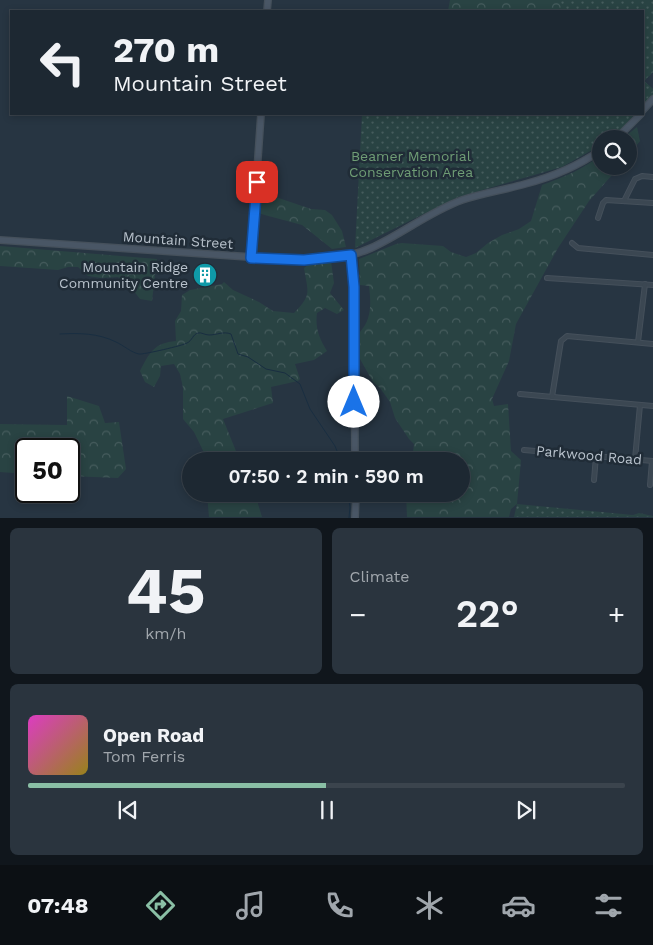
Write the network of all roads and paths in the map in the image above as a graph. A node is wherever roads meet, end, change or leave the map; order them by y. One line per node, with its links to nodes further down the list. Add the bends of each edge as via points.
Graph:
1 (653, 99): 2 (main road)
2 (644, 110)
3 (261, 115): 15 (main road)
4 (640, 115): 5 (main road)
5 (625, 130)
6 (592, 156): 13 (main road, Mountain Street, via 553,176 450,204)
7 (653, 177): 8 (street, via 635,179)
8 (624, 201): 9 (street); 10 (street, via 606,200)
9 (653, 203)
10 (598, 218)
11 (0, 240): 15 (main road, Mountain Street)
12 (572, 242): 14 (street, via 578,248)
13 (351, 255): 15 (main road, Mountain Street, via 304,260); 26 (main road)
14 (653, 255)
15 (251, 258)
16 (547, 278): 17 (street)
17 (645, 284): 18 (street); 19 (street)
18 (653, 285)
19 (638, 342): 20 (street); 22 (street, via 566,336 561,341)
20 (653, 344)
21 (520, 394): 22 (street)
22 (552, 397): 23 (street)
23 (640, 405): 24 (street); 28 (street)
24 (653, 406)
25 (524, 450): 27 (street, Parkwood Road)
26 (355, 452)
27 (596, 456): 28 (street, Parkwood Road); 30 (street)
28 (635, 459): 29 (street, Parkwood Road)
29 (653, 461): 31 (street)
30 (594, 480)
31 (650, 485)
32 (356, 502): 33 (main road)
33 (356, 518)

